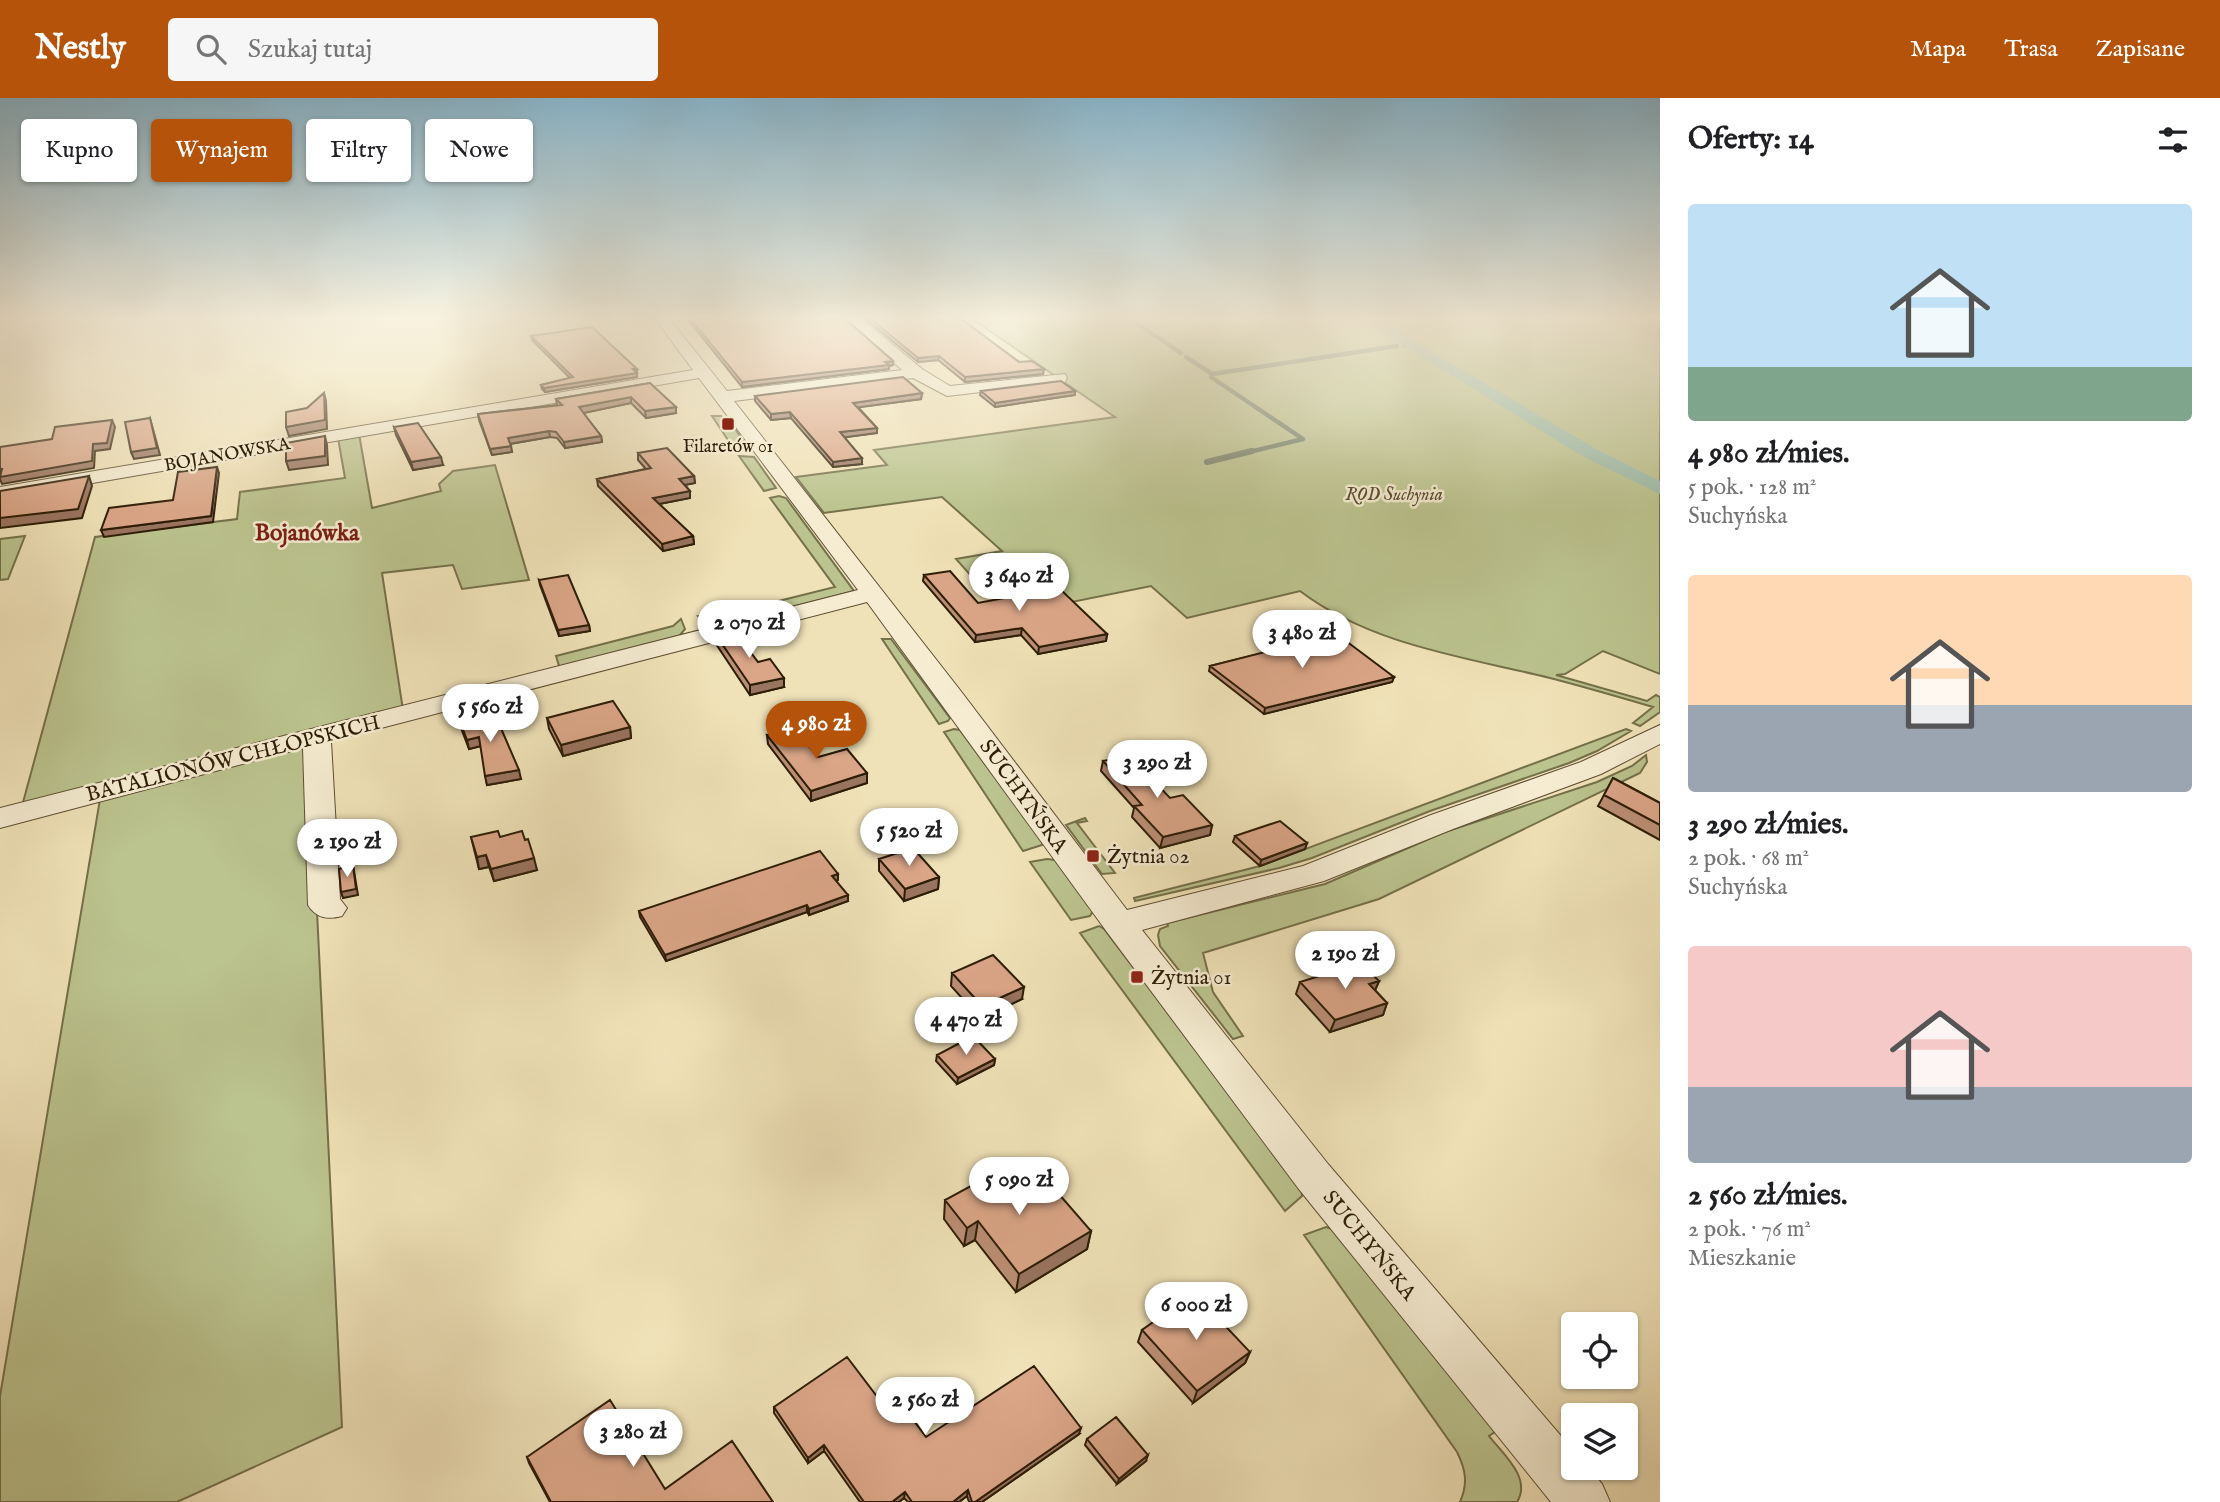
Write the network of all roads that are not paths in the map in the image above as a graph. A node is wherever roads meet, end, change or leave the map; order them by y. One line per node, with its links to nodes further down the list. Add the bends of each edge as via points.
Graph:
1 (653, 382): 7 (street, BOJANOWSKA)
2 (710, 382): 6 (street, SUCHYŃSKA)
3 (848, 382): 6 (street)
4 (931, 382): 5 (street, via 947,391)
5 (1029, 382)
6 (724, 397): 8 (street, SUCHYŃSKA)
7 (0, 494)
8 (873, 593): 10 (street, BATALIONÓW CHŁOPSKICH); 13 (street, SUCHYŃSKA)
9 (1660, 733): 13 (street, via 1591,768 1313,874)
10 (317, 736): 11 (street, BATALIONÓW CHŁOPSKICH); 12 (street, via 324,905)
11 (0, 818)
12 (330, 908)
13 (1119, 924): 14 (street, SUCHYŃSKA, via 1355,1228)
14 (1581, 1501)

